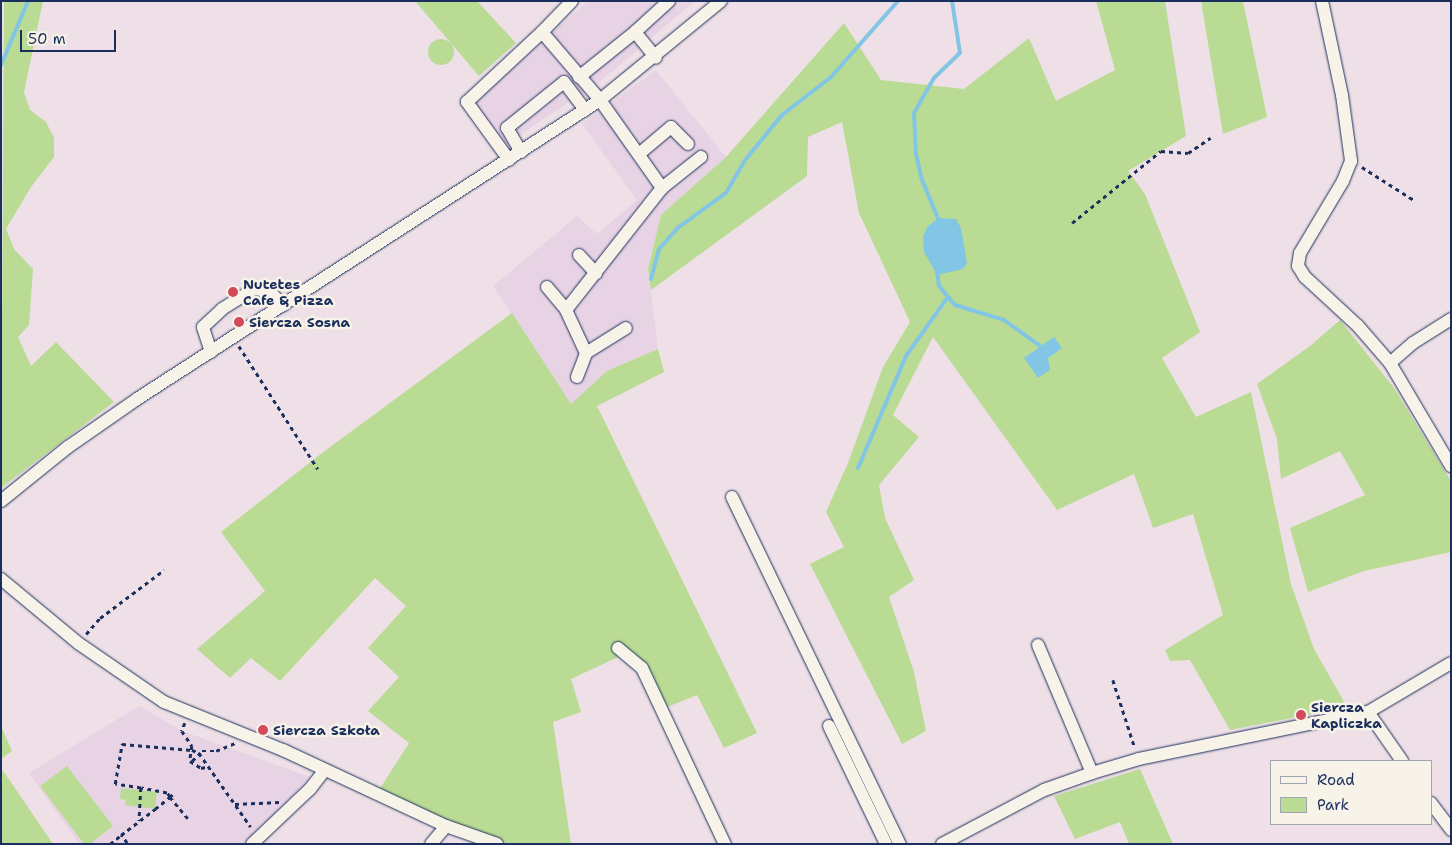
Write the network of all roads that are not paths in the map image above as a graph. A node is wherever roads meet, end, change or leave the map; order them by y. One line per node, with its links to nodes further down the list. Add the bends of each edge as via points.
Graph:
1 (572, 1): 5 (street)
2 (669, 1): 6 (street)
3 (721, 1): 7 (street)
4 (1322, 1): 26 (street, via 1342,95 1350,161 1343,181 1300,253 1298,266 1305,277 1358,326)
5 (542, 32): 8 (street); 15 (street, via 467,102)
6 (635, 32): 7 (street); 8 (street)
7 (656, 58): 9 (street)
8 (579, 77): 9 (street)
9 (600, 100): 10 (street); 13 (street)
10 (585, 110): 12 (street); 12 (street, via 564,82 507,128)
11 (688, 144): 13 (street, via 671,127)
12 (521, 152): 15 (street)
13 (639, 154): 16 (street)
14 (701, 157): 16 (street)
15 (510, 160): 20 (street)
16 (662, 188): 18 (street)
17 (579, 255): 18 (street)
18 (596, 272): 21 (street)
19 (547, 287): 21 (street)
20 (283, 305): 24 (street); 24 (street, via 272,294 255,288 222,309 203,327)
21 (566, 310): 25 (street)
22 (1451, 319): 26 (street)
23 (626, 328): 25 (street)
24 (211, 352): 30 (street, via 108,418)
25 (586, 353): 27 (street)
26 (1390, 362): 28 (street)
27 (577, 377)
28 (1451, 466)
29 (732, 497): 50 (street)
30 (1, 501)
31 (1, 579): 40 (street, via 78,643 164,702)
32 (1038, 645): 36 (street)
33 (618, 648): 48 (street, via 642,668)
34 (1451, 663): 37 (street)
35 (1038, 664): 36 (street)
36 (1061, 702): 41 (street)
37 (1368, 712): 39 (street); 41 (street, via 1139,759)
38 (829, 726): 49 (street)
39 (1401, 760)
40 (325, 770): 43 (street); 45 (street)
41 (1092, 773): 51 (street, via 1044,790)
42 (1432, 804): 44 (street)
43 (446, 826): 46 (street); 47 (street)
44 (1451, 830)
45 (252, 844)
46 (431, 844)
47 (497, 844)
48 (725, 844)
49 (886, 844)
50 (900, 844)
51 (942, 844)

